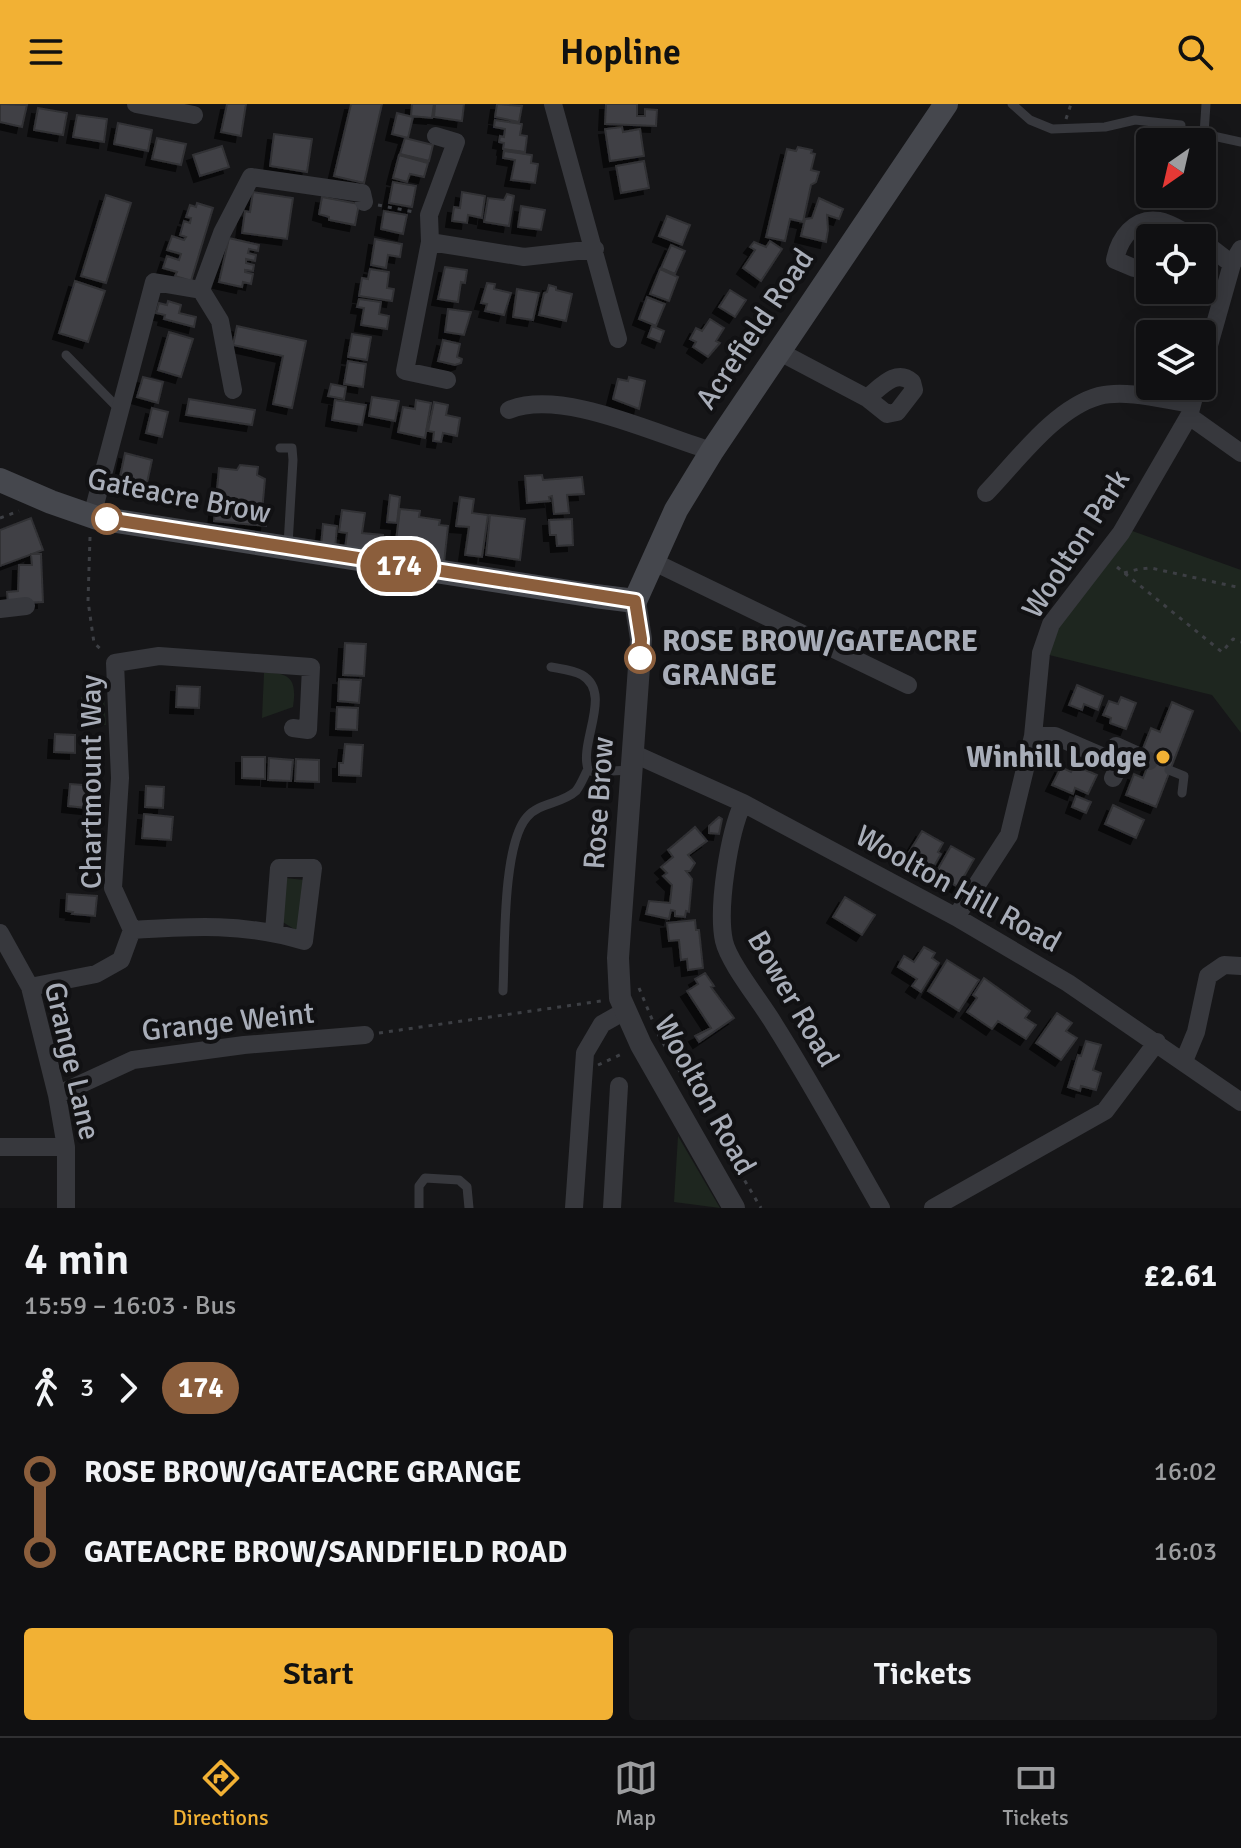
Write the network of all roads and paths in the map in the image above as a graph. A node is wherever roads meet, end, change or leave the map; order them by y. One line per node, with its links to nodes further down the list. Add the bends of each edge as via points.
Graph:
1 (136, 104): 6 (street)
2 (553, 104): 17 (street)
3 (946, 104): 23 (main road, Acrefield Road)
4 (1012, 104): 7 (lane, via 1030,120 1052,129 1135,120)
5 (1206, 104): 9 (lane, via 1204,134)
6 (194, 115)
7 (1181, 125)
8 (436, 136): 11 (street, via 459,135)
9 (1241, 142)
10 (364, 202): 11 (path); 20 (street, via 362,193 251,177)
11 (429, 215): 15 (street)
12 (1136, 224): 14 (street)
13 (1136, 224): 19 (street, via 1115,260)
14 (1166, 224)
15 (430, 242): 17 (street, via 524,257); 25 (street, via 405,371)
16 (1216, 248): 18 (street)
17 (595, 249): 22 (street)
18 (1236, 257): 21 (street)
19 (1134, 268)
20 (201, 290): 26 (street, via 220,321); 29 (street, via 154,282)
21 (1216, 323)
22 (618, 339)
23 (778, 351): 27 (street); 32 (main road, Acrefield Road)
24 (66, 355): 29 (lane)
25 (447, 380)
26 (233, 390)
27 (867, 398)
28 (1193, 402): 33 (street); 35 (street, via 1100,396 1059,417); 38 (street, Woolton Park)
29 (120, 410): 36 (street)
30 (509, 410): 32 (street, via 533,403 560,404)
31 (280, 448): 37 (lane, via 292,448 293,460)
32 (712, 451): 39 (main road, Acrefield Road, via 676,510)
33 (1241, 453)
34 (0, 480): 36 (main road, Gateacre Brow)
35 (986, 493)
36 (91, 522): 37 (main road, Gateacre Brow); 46 (path, via 88,601 94,643)
37 (288, 549): 42 (main road, Gateacre Brow)
38 (1104, 556): 40 (path); 50 (street, Woolton Park, via 1051,624 1041,653)
39 (654, 562): 42 (main road, Acrefield Road); 48 (street)
40 (1124, 573): 41 (path, via 1151,568); 45 (path, via 1222,652 1233,639)
41 (1241, 588)
42 (635, 601): 52 (street, Rose Brow, via 641,639)
43 (26, 606): 44 (street)
44 (0, 609)
45 (1241, 642)
46 (115, 663): 49 (street, Chartmount Way, via 159,656 311,667 308,730); 58 (street, Chartmount Way, via 120,778 113,888)
47 (551, 667): 53 (lane, via 580,674 594,688 596,706 584,759)
48 (908, 685)
49 (293, 728)
50 (1033, 736): 51 (street, via 1055,736 1112,769 1116,746); 57 (street, Woolton Park, via 1009,835)
51 (1149, 761)
52 (631, 762): 53 (lane); 56 (street, Woolton Hill Road); 65 (street, Rose Brow, via 618,958)
53 (588, 769): 64 (lane, via 577,789 539,807 520,828 511,856)
54 (1169, 770): 55 (lane, via 1184,776)
55 (1182, 793)
56 (743, 803): 57 (street, Woolton Hill Road); 81 (street, Bower Road, via 733,830 722,907 727,950)
57 (956, 917): 67 (street, Woolton Hill Road)
58 (132, 930): 59 (street, via 210,925); 63 (street, via 121,960 109,967)
59 (274, 932)
60 (0, 933): 63 (street, Grange Lane)
61 (1241, 966): 68 (street, via 1224,965 1208,976)
62 (634, 977): 80 (path, via 659,1036)
63 (30, 987): 70 (street, Grange Lane)
64 (503, 991)
65 (623, 1004): 66 (path); 77 (street, via 602,1024 585,1053); 79 (street, Woolton Road)
66 (365, 1035): 70 (street, Grange Weint, via 133,1060)
67 (1157, 1042): 68 (street, Woolton Hill Road); 82 (street, via 1105,1111)
68 (1184, 1061): 71 (street, Woolton Hill Road)
69 (619, 1086): 78 (street)
70 (57, 1095): 73 (street, Grange Lane)
71 (1241, 1102)
72 (0, 1147): 73 (street)
73 (66, 1147): 74 (street, Grange Lane)
74 (66, 1208)
75 (419, 1208): 76 (lane, via 419,1186 425,1178 459,1180 467,1187)
76 (469, 1208)
77 (574, 1208)
78 (612, 1208)
79 (734, 1208)
80 (761, 1208)
81 (881, 1208)
82 (933, 1208)

